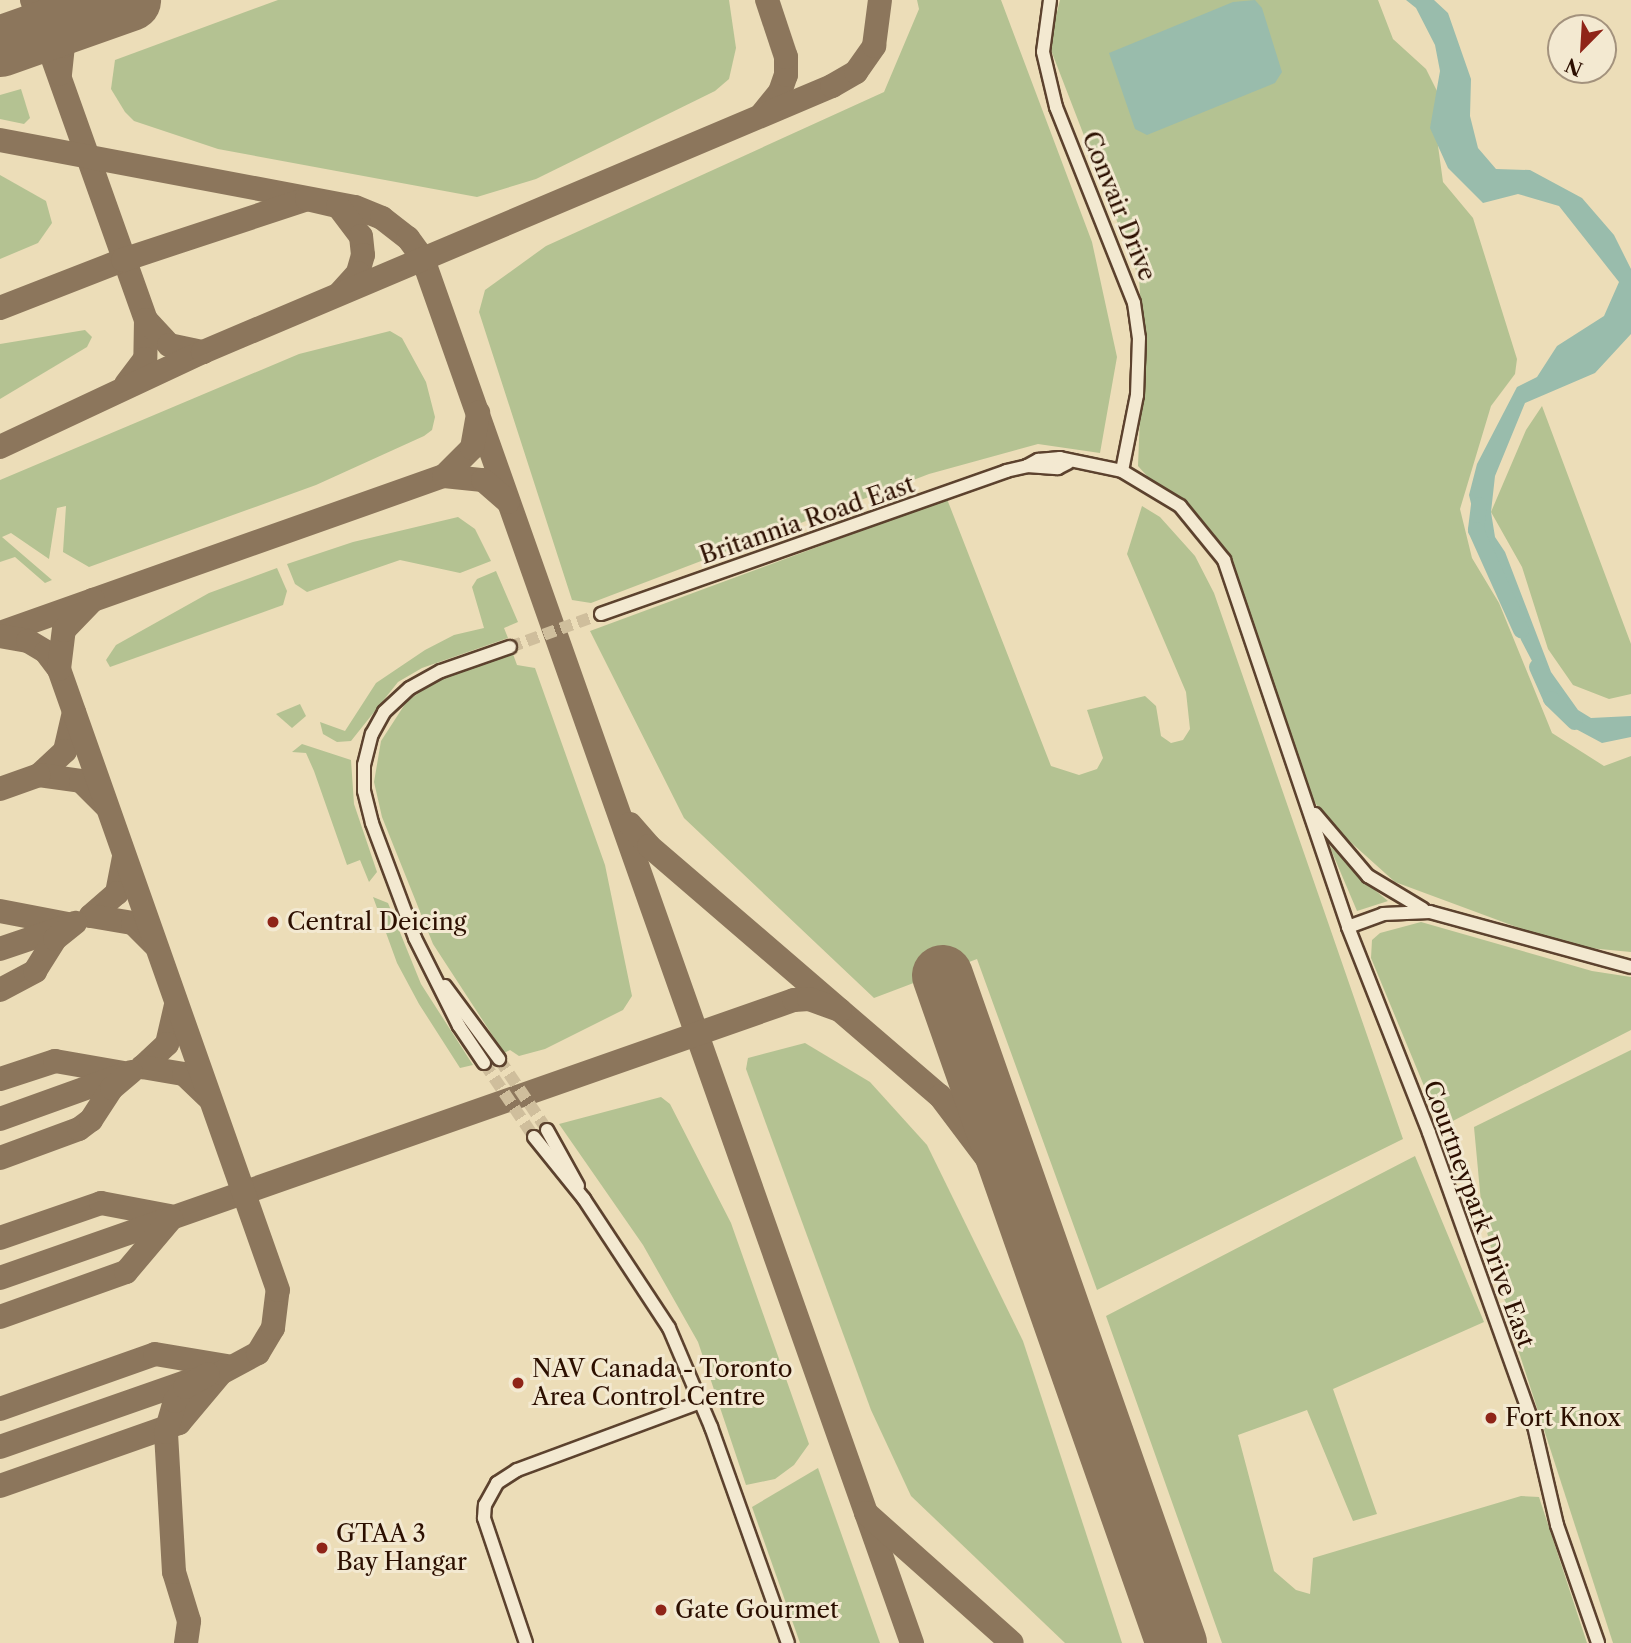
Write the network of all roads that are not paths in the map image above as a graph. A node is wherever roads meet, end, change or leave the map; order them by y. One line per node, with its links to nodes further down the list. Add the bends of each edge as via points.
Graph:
1 (1050, 0): 2 (street, Convair Drive, via 1044,52 1056,107 1135,303 1137,395)
2 (1122, 471): 3 (street, Britannia Road East, via 1068,463 1058,468 1027,466); 5 (street, Britannia Road East, via 1181,506 1224,560)
3 (601, 614)
4 (510, 647): 9 (street, via 441,671 410,688 384,712 364,765 364,791 372,823 415,938)
5 (1307, 803): 6 (street, via 1368,876); 7 (street, Courtneypark Drive East)
6 (1430, 912): 7 (street, via 1383,914); 8 (street)
7 (1348, 927): 18 (street, Courtneypark Drive East, via 1429,1133 1534,1426 1557,1525)
8 (1631, 967)
9 (435, 972): 10 (street); 11 (street, via 458,1026)
10 (499, 1059)
11 (484, 1063)
12 (547, 1130): 14 (street)
13 (534, 1137): 14 (street)
14 (584, 1199): 15 (street, via 669,1328)
15 (701, 1402): 16 (street, via 517,1470 497,1483 485,1505 484,1518); 17 (street)
16 (526, 1643)
17 (788, 1643)
18 (1598, 1643)

